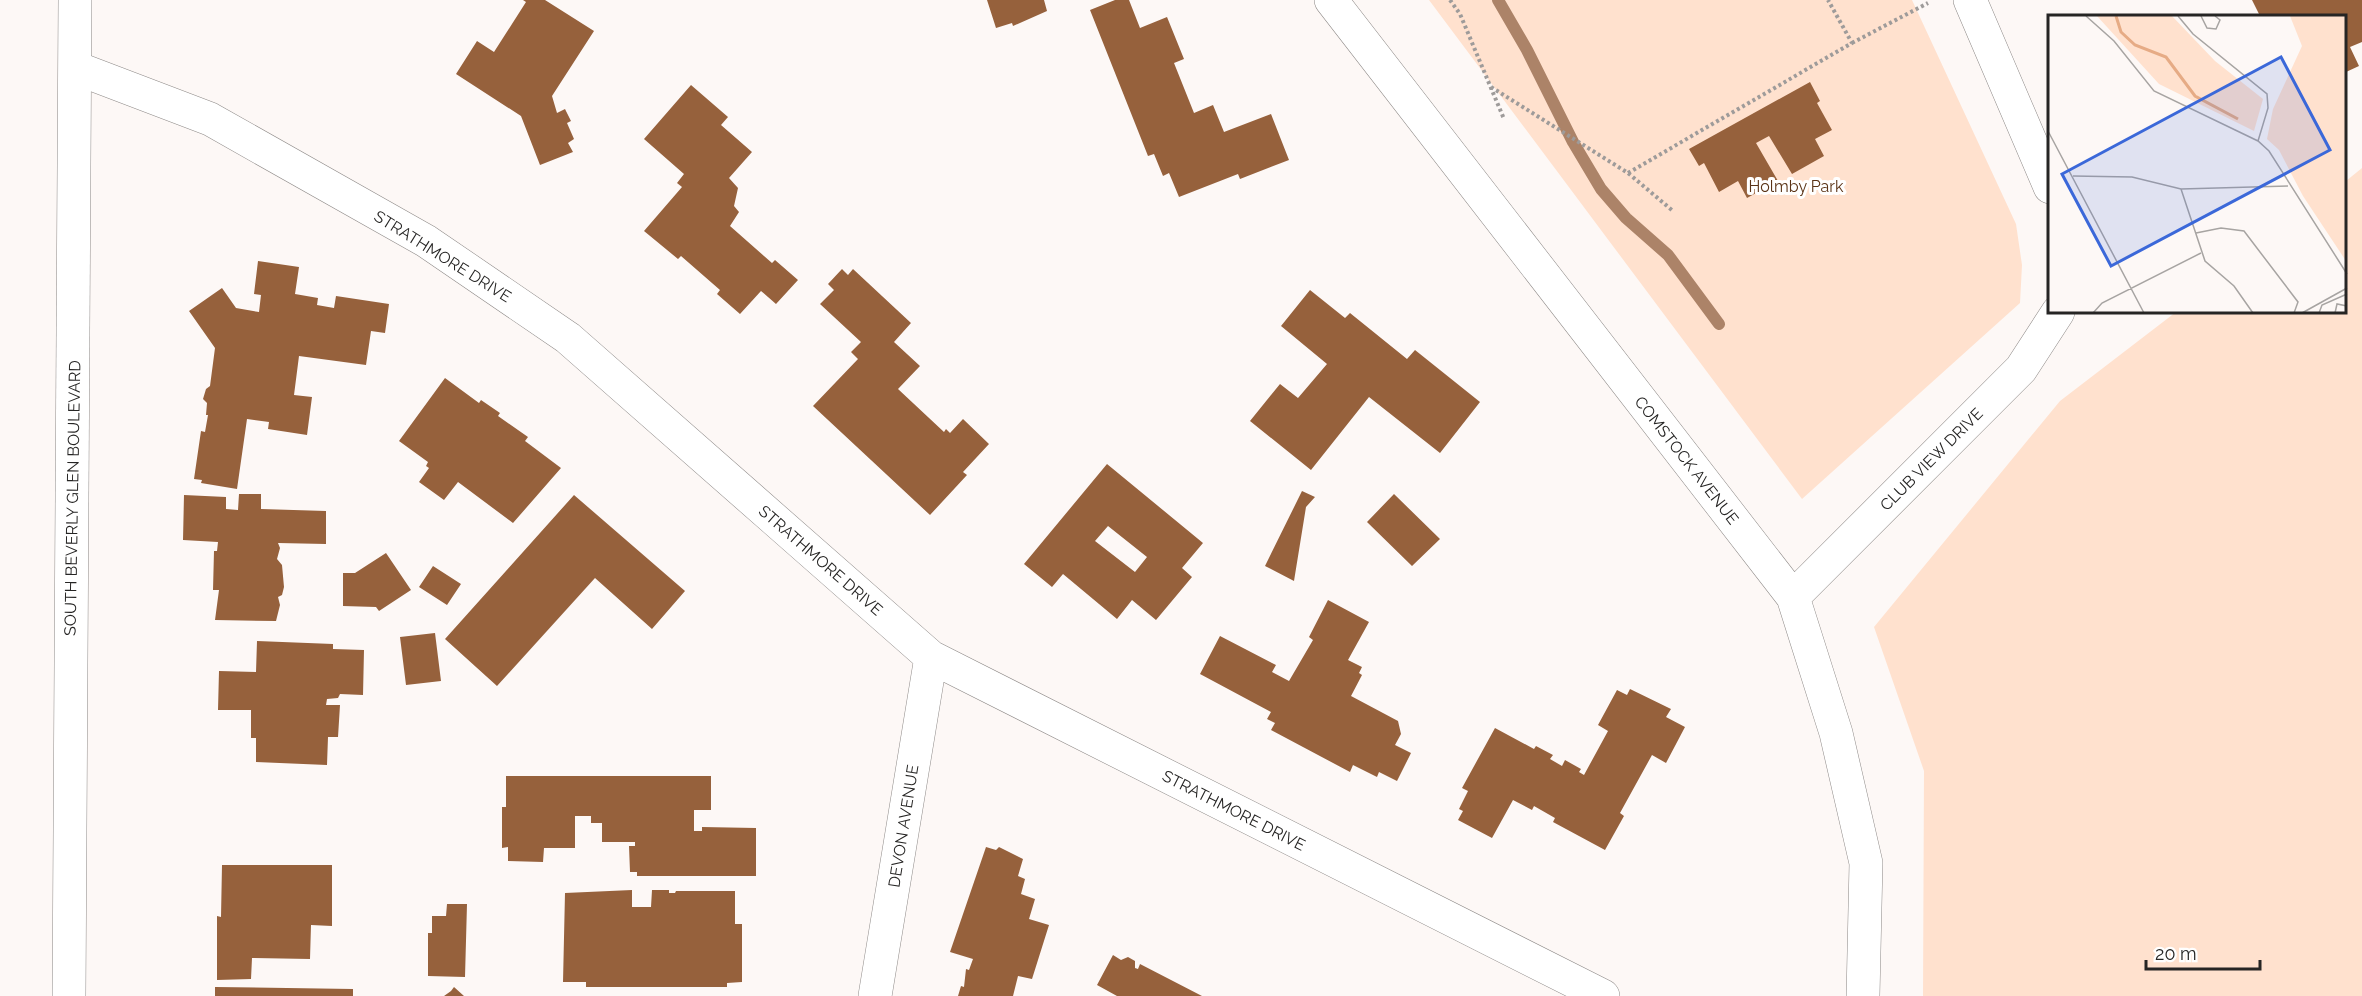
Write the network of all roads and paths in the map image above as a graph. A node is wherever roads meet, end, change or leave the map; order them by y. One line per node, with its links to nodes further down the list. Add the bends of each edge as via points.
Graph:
1 (75, 0): 8 (street, SOUTH BEVERLY GLEN BOULEVARD)
2 (1331, 0): 15 (street, COMSTOCK AVENUE)
3 (1450, 0): 9 (path, via 1460,14)
4 (1828, 0): 7 (path)
5 (1970, 0): 12 (street)
6 (1928, 3): 7 (path)
7 (1852, 43): 11 (path)
8 (76, 68): 16 (street, STRATHMORE DRIVE, via 210,119 426,241 568,338); 17 (street, SOUTH BEVERLY GLEN BOULEVARD)
9 (1491, 87): 10 (path); 11 (path)
10 (1504, 119)
11 (1628, 173): 13 (path)
12 (2048, 182)
13 (1673, 211)
14 (2057, 314): 15 (street, CLUB VIEW DRIVE, via 2021,369)
15 (1793, 597): 20 (street, COMSTOCK AVENUE, via 1836,733 1866,863)
16 (931, 657): 18 (street, DEVON AVENUE); 19 (street, STRATHMORE DRIVE)
17 (69, 996)
18 (875, 996)
19 (1603, 996)
20 (1863, 996)

